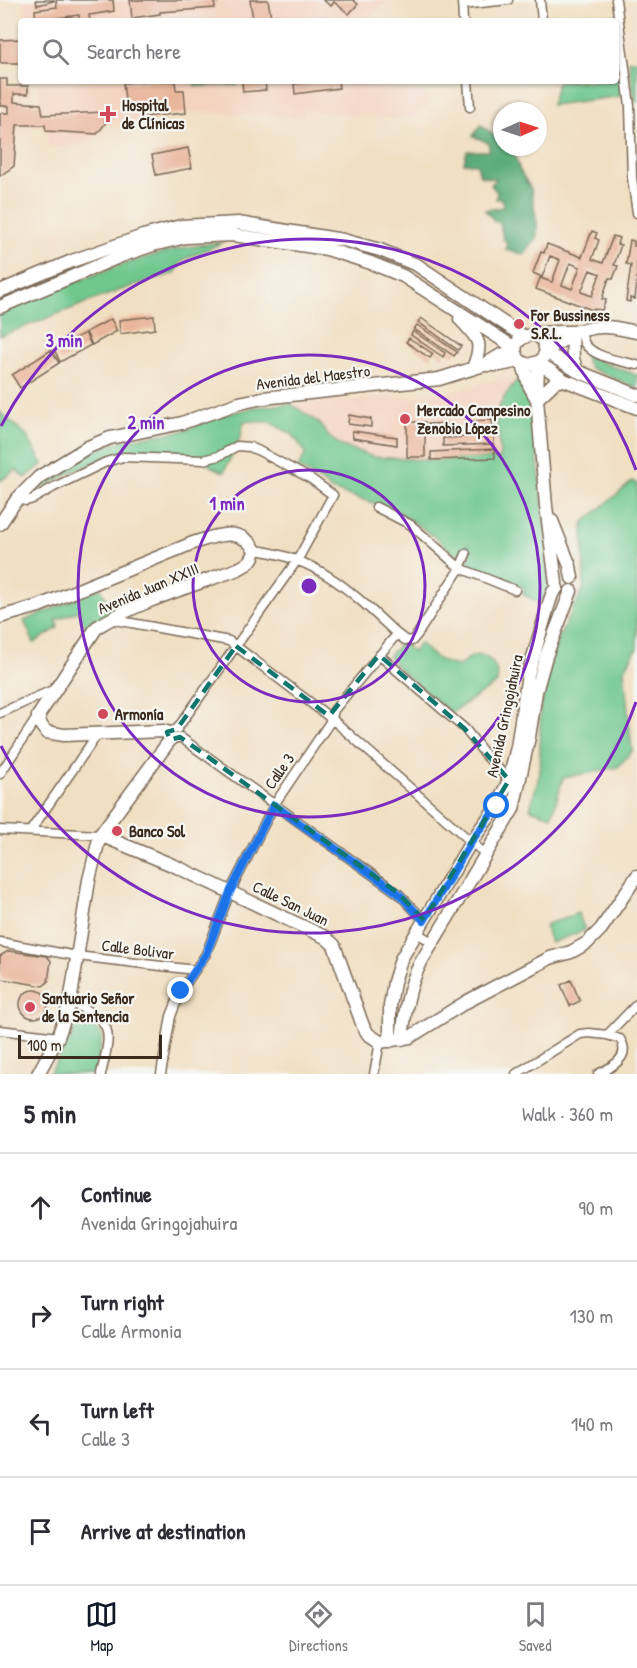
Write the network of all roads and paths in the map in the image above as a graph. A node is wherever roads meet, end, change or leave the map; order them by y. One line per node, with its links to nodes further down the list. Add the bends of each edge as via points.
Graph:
1 (508, 0): 4 (street)
2 (540, 0): 6 (street)
3 (616, 0): 8 (street)
4 (462, 3): 5 (street)
5 (463, 18)
6 (542, 18)
7 (468, 84): 9 (street)
8 (634, 106): 10 (street, via 633,178)
9 (470, 107)
10 (637, 213)
11 (0, 291): 16 (main road, via 143,236 181,226 238,223 380,249 417,265)
12 (0, 307): 13 (main road, via 153,245 224,234 327,249 371,262 402,276)
13 (452, 309): 17 (main road); 20 (main road, via 479,340)
14 (577, 331): 15 (main road, via 602,326); 16 (main road); 18 (main road); 19 (street, via 590,349); 21 (main road, via 573,359)
15 (637, 332)
16 (529, 336): 17 (main road, via 517,343); 18 (main road, via 543,340)
17 (519, 356): 18 (main road, via 529,365); 20 (main road, Avenida del Maestro, via 501,355); 24 (main road)
18 (542, 357): 21 (main road); 22 (main road); 24 (main road)
19 (637, 365)
20 (479, 367): 26 (main road, Avenida del Maestro, via 439,379 263,398 182,423 110,438 39,477)
21 (577, 371): 23 (main road)
22 (564, 380): 24 (main road, via 555,382); 25 (main road)
23 (637, 395)
24 (537, 399): 27 (main road)
25 (637, 408)
26 (17, 499): 29 (main road, Avenida del Maestro); 32 (street, via 33,499 123,457 203,460 237,446 250,447 333,495)
27 (546, 506): 34 (main road, via 570,566); 35 (main road)
28 (376, 507): 33 (street, via 411,525)
29 (0, 524)
30 (255, 550): 32 (street); 37 (main road, Avenida Juan XXIII, via 250,542 233,534 217,535 39,606); 38 (main road, Avenida Juan XXIII, via 254,558 238,569)
31 (466, 554): 33 (street)
32 (298, 559): 39 (street, via 344,585); 40 (street)
33 (460, 567): 36 (street); 39 (street, via 417,635 405,640)
34 (572, 584): 35 (main road, via 564,593); 49 (main road, Avenida Gringojahuira, via 543,665)
35 (557, 585): 49 (main road, Avenida Gringojahuira, via 528,674)
36 (515, 590)
37 (0, 617)
38 (110, 619): 40 (street, via 229,641); 42 (main road, Avenida Juan XXIII, via 89,637)
39 (397, 634): 41 (street, Calle 3)
40 (237, 646): 45 (street); 47 (street)
41 (379, 655): 45 (street, Calle 3, via 334,710); 49 (street, via 465,729)
42 (55, 689): 43 (street); 44 (main road, Avenida Juan XXIII)
43 (0, 713)
44 (38, 716): 46 (main road, via 46,732); 48 (street)
45 (332, 719): 50 (street, Calle 3); 54 (street)
46 (99, 732): 47 (main road); 52 (street)
47 (168, 736): 50 (street, via 180,737); 53 (main road)
48 (0, 774)
49 (514, 784): 54 (main road, Avenida Gringojahuira); 55 (main road, Avenida Gringojahuira, via 513,808)
50 (274, 805): 57 (street, Calle 3); 58 (street, via 398,893)
51 (0, 830): 52 (street)
52 (31, 830): 53 (street)
53 (100, 835): 57 (main road, Calle San Juan); 62 (main road)
54 (471, 842): 55 (street); 58 (main road, Avenida Gringojahuira)
55 (485, 854): 61 (main road, Avenida Gringojahuira)
56 (637, 876): 69 (main road, via 588,943 550,958 466,1002 410,1037)
57 (230, 892): 63 (street, Calle 3, via 206,954); 69 (main road, Calle San Juan, via 326,937 334,945 368,1034)
58 (424, 921): 59 (main road, Avenida Gringojahuira)
59 (417, 933): 61 (street); 69 (main road, Avenida Gringojahuira, via 401,959 394,982)
60 (0, 942): 62 (street, Calle Bolivar)
61 (432, 942): 69 (main road, Avenida Gringojahuira, via 411,982 405,1011)
62 (77, 956): 63 (street, Calle Bolivar); 64 (main road)
63 (195, 970): 72 (street, Calle 3, via 171,1016)
64 (70, 1003): 68 (main road); 71 (street, via 90,1012 107,1030 109,1039)
65 (637, 1004): 67 (street)
66 (0, 1030): 68 (street)
67 (607, 1035): 74 (street, via 580,1034); 75 (street, via 620,1039 624,1053 614,1066)
68 (58, 1037): 70 (main road)
69 (391, 1041): 73 (street)
70 (38, 1074)
71 (101, 1074)
72 (161, 1074)
73 (374, 1074)
74 (516, 1074)
75 (598, 1074)

